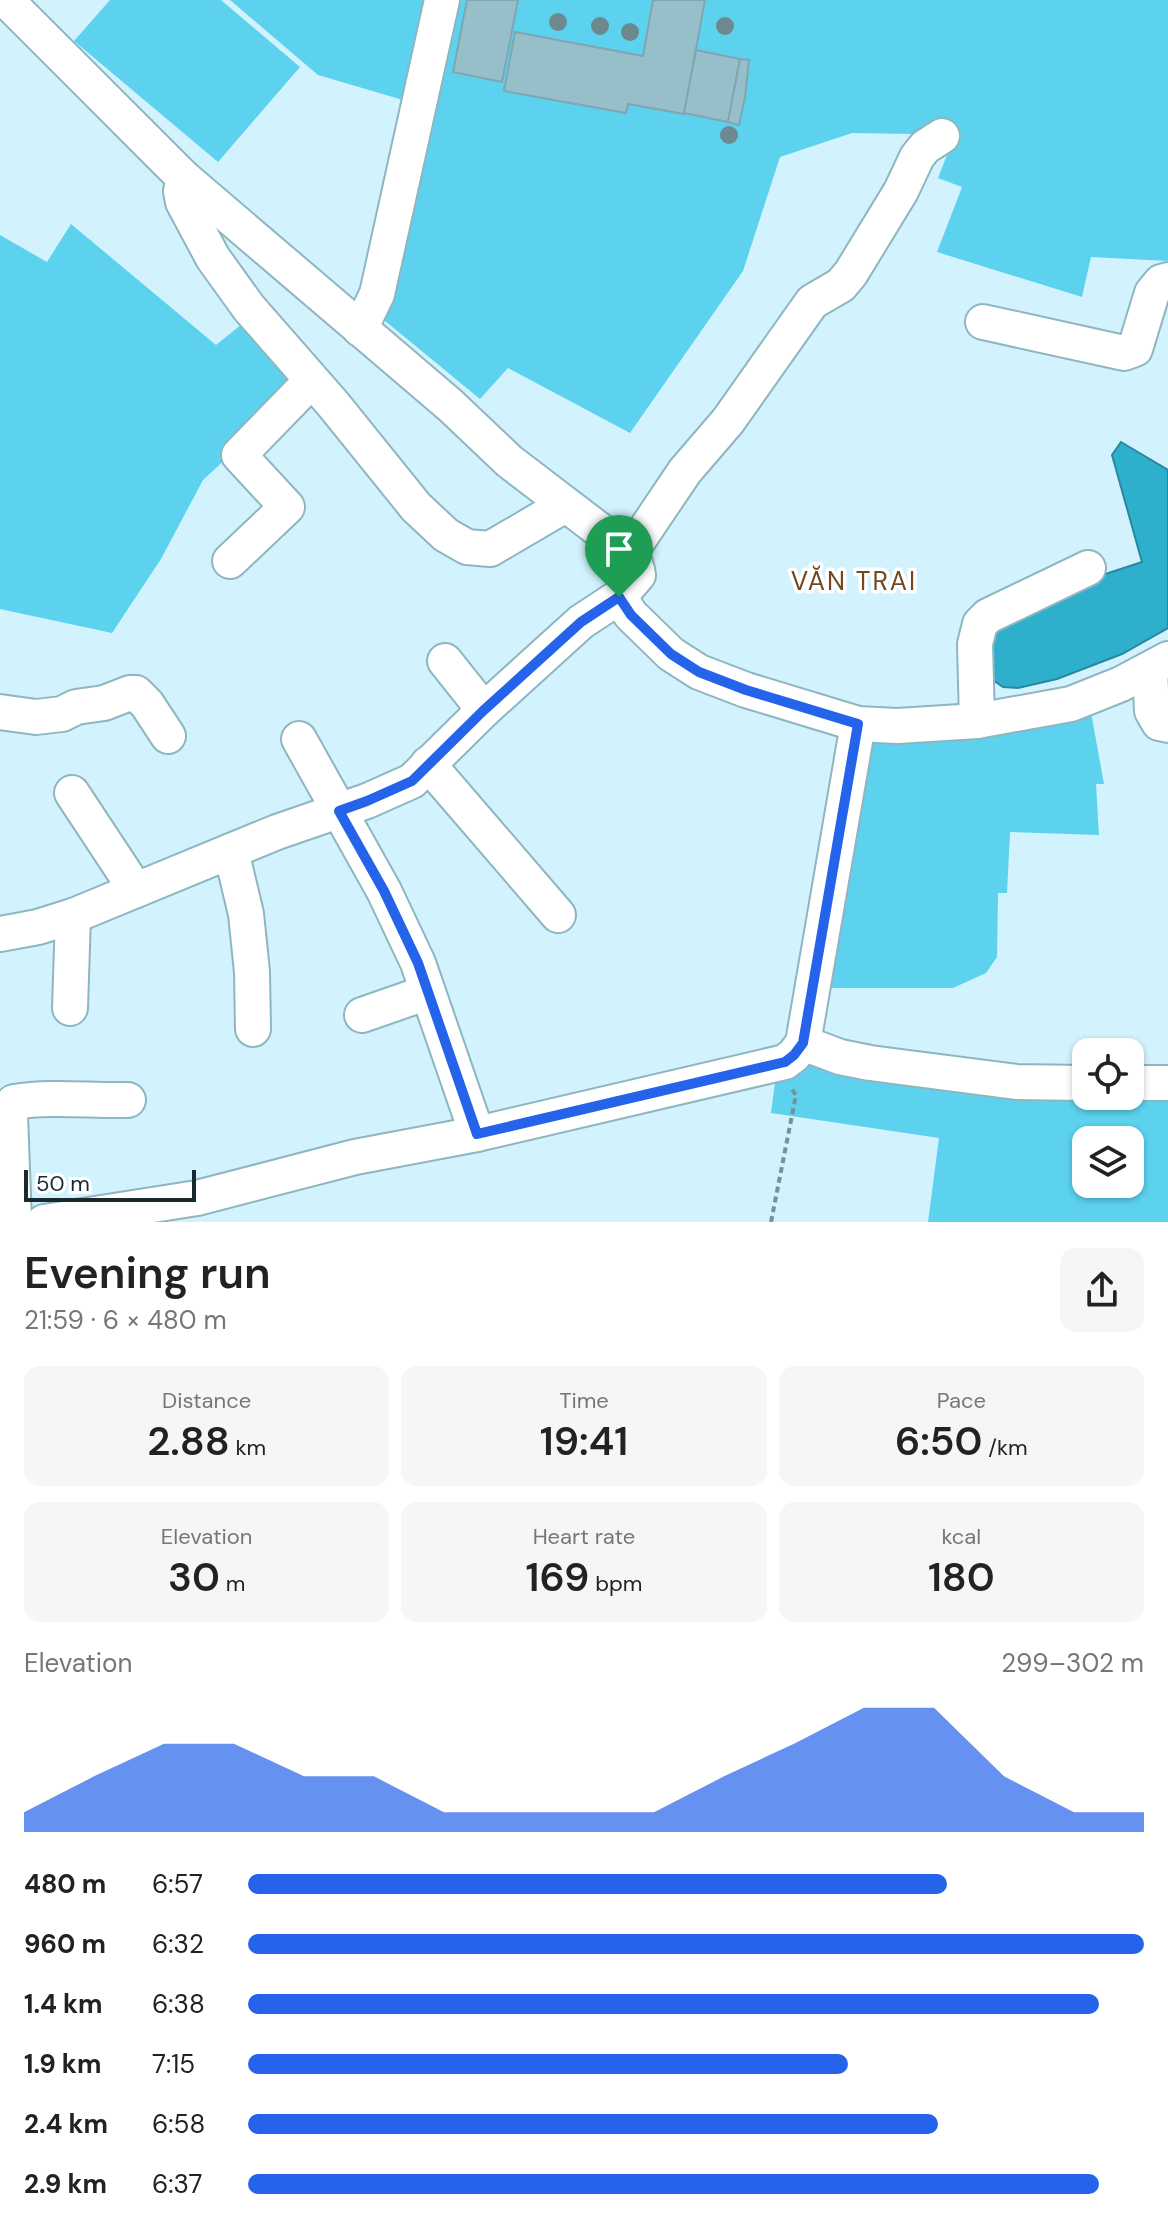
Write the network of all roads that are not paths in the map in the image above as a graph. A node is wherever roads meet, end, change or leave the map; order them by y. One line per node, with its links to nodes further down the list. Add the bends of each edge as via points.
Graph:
1 (6, 0): 4 (street)
2 (442, 0): 7 (street, via 377,294)
3 (942, 136): 10 (street, via 917,157 851,273 812,302)
4 (184, 178): 7 (street); 8 (street, via 183,202 213,258)
5 (1168, 280): 6 (street, via 1152,293 1135,349 1124,353)
6 (983, 322)
7 (360, 329): 9 (street)
8 (311, 381): 9 (street, via 416,507 467,547 490,549); 11 (street, via 239,455 287,507)
9 (565, 505): 10 (street)
10 (629, 554): 13 (street, via 638,575)
11 (230, 561)
12 (1088, 568): 18 (street, via 980,624 975,644)
13 (619, 597): 16 (street, via 581,622); 19 (street, via 671,654 699,672)
14 (445, 661): 16 (street)
15 (1159, 664): 18 (street, via 1071,704); 20 (street, via 1152,711 1159,723)
16 (484, 710): 23 (street)
17 (0, 712): 21 (street, via 62,714 136,693)
18 (977, 721): 19 (street)
19 (858, 724): 35 (street)
20 (1168, 725)
21 (168, 736)
22 (299, 739): 25 (street)
23 (428, 764): 25 (street, via 412,781); 28 (street)
24 (72, 793): 27 (street)
25 (339, 811): 26 (street); 31 (street, via 384,891)
26 (231, 851): 27 (street); 34 (street, via 246,914)
27 (136, 890): 29 (street)
28 (558, 915)
29 (73, 916): 30 (street); 32 (street)
30 (0, 934)
31 (428, 992): 33 (street); 40 (street)
32 (70, 1008)
33 (362, 1015)
34 (253, 1029)
35 (803, 1043): 36 (street, via 870,1063 1016,1082); 40 (street, via 785,1062)
36 (1072, 1083)
37 (1144, 1083): 38 (street)
38 (1168, 1083)
39 (128, 1100): 41 (street, via 14,1102)
40 (477, 1134): 42 (street, via 355,1157 197,1198)
41 (14, 1222)
42 (44, 1222)

